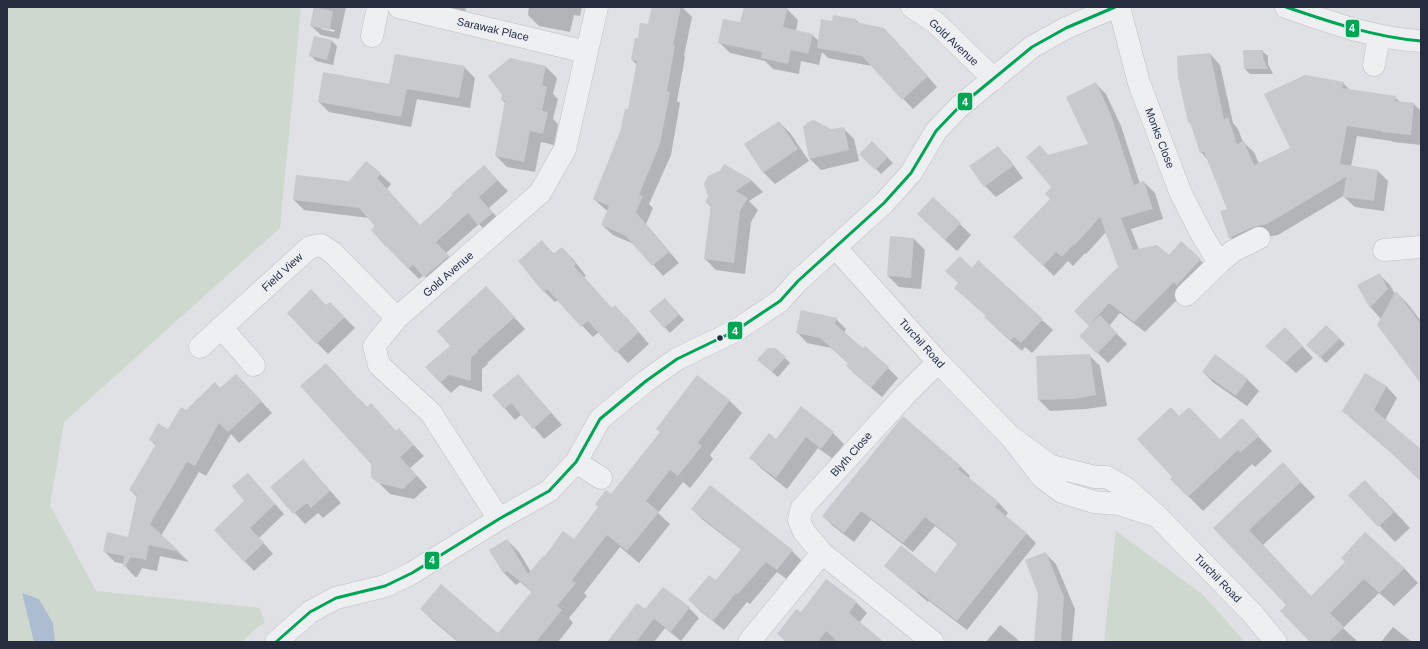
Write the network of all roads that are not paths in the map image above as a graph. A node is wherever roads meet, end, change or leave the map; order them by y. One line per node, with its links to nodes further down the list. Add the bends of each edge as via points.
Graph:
1 (378, 7): 8 (street)
2 (399, 7): 11 (street, Sarawak Place)
3 (597, 7): 11 (street, Gold Avenue)
4 (912, 7): 13 (street, Gold Avenue, via 936,23)
5 (1115, 7): 13 (street, via 1066,28 1032,47)
6 (1119, 7): 18 (street, Monks Close, via 1139,83 1181,194)
7 (1286, 7): 9 (street)
8 (372, 36)
9 (1379, 36): 10 (street); 12 (street)
10 (1421, 41)
11 (586, 52): 20 (street, Gold Avenue, via 565,149 540,194)
12 (1374, 65)
13 (994, 79): 15 (street, via 959,107 936,131 911,173 884,203)
14 (1259, 238): 18 (street)
15 (835, 247): 23 (street, Turchil Road); 25 (street, via 780,301 735,331 677,359 600,419)
16 (1421, 247): 17 (street)
17 (1384, 250)
18 (1219, 263): 19 (street)
19 (1186, 295)
20 (397, 318): 21 (street, Field View, via 332,252 321,245 310,247); 27 (street, Gold Avenue, via 374,346 380,365 430,413)
21 (221, 327): 22 (street, Field View); 24 (street)
22 (200, 347)
23 (938, 362): 28 (street, Blyth Close, via 802,508 799,520 804,532); 32 (street, Turchil Road, via 1010,437 1051,466 1095,477 1107,477 1126,488 1252,613)
24 (254, 365)
25 (576, 462): 26 (street); 27 (street, via 549,491)
26 (602, 478)
27 (499, 519): 29 (street, via 412,573 385,586 336,598 310,612)
28 (822, 553): 30 (street); 31 (street, Blyth Close)
29 (276, 642)
30 (749, 642)
31 (933, 642)
32 (1276, 642)

